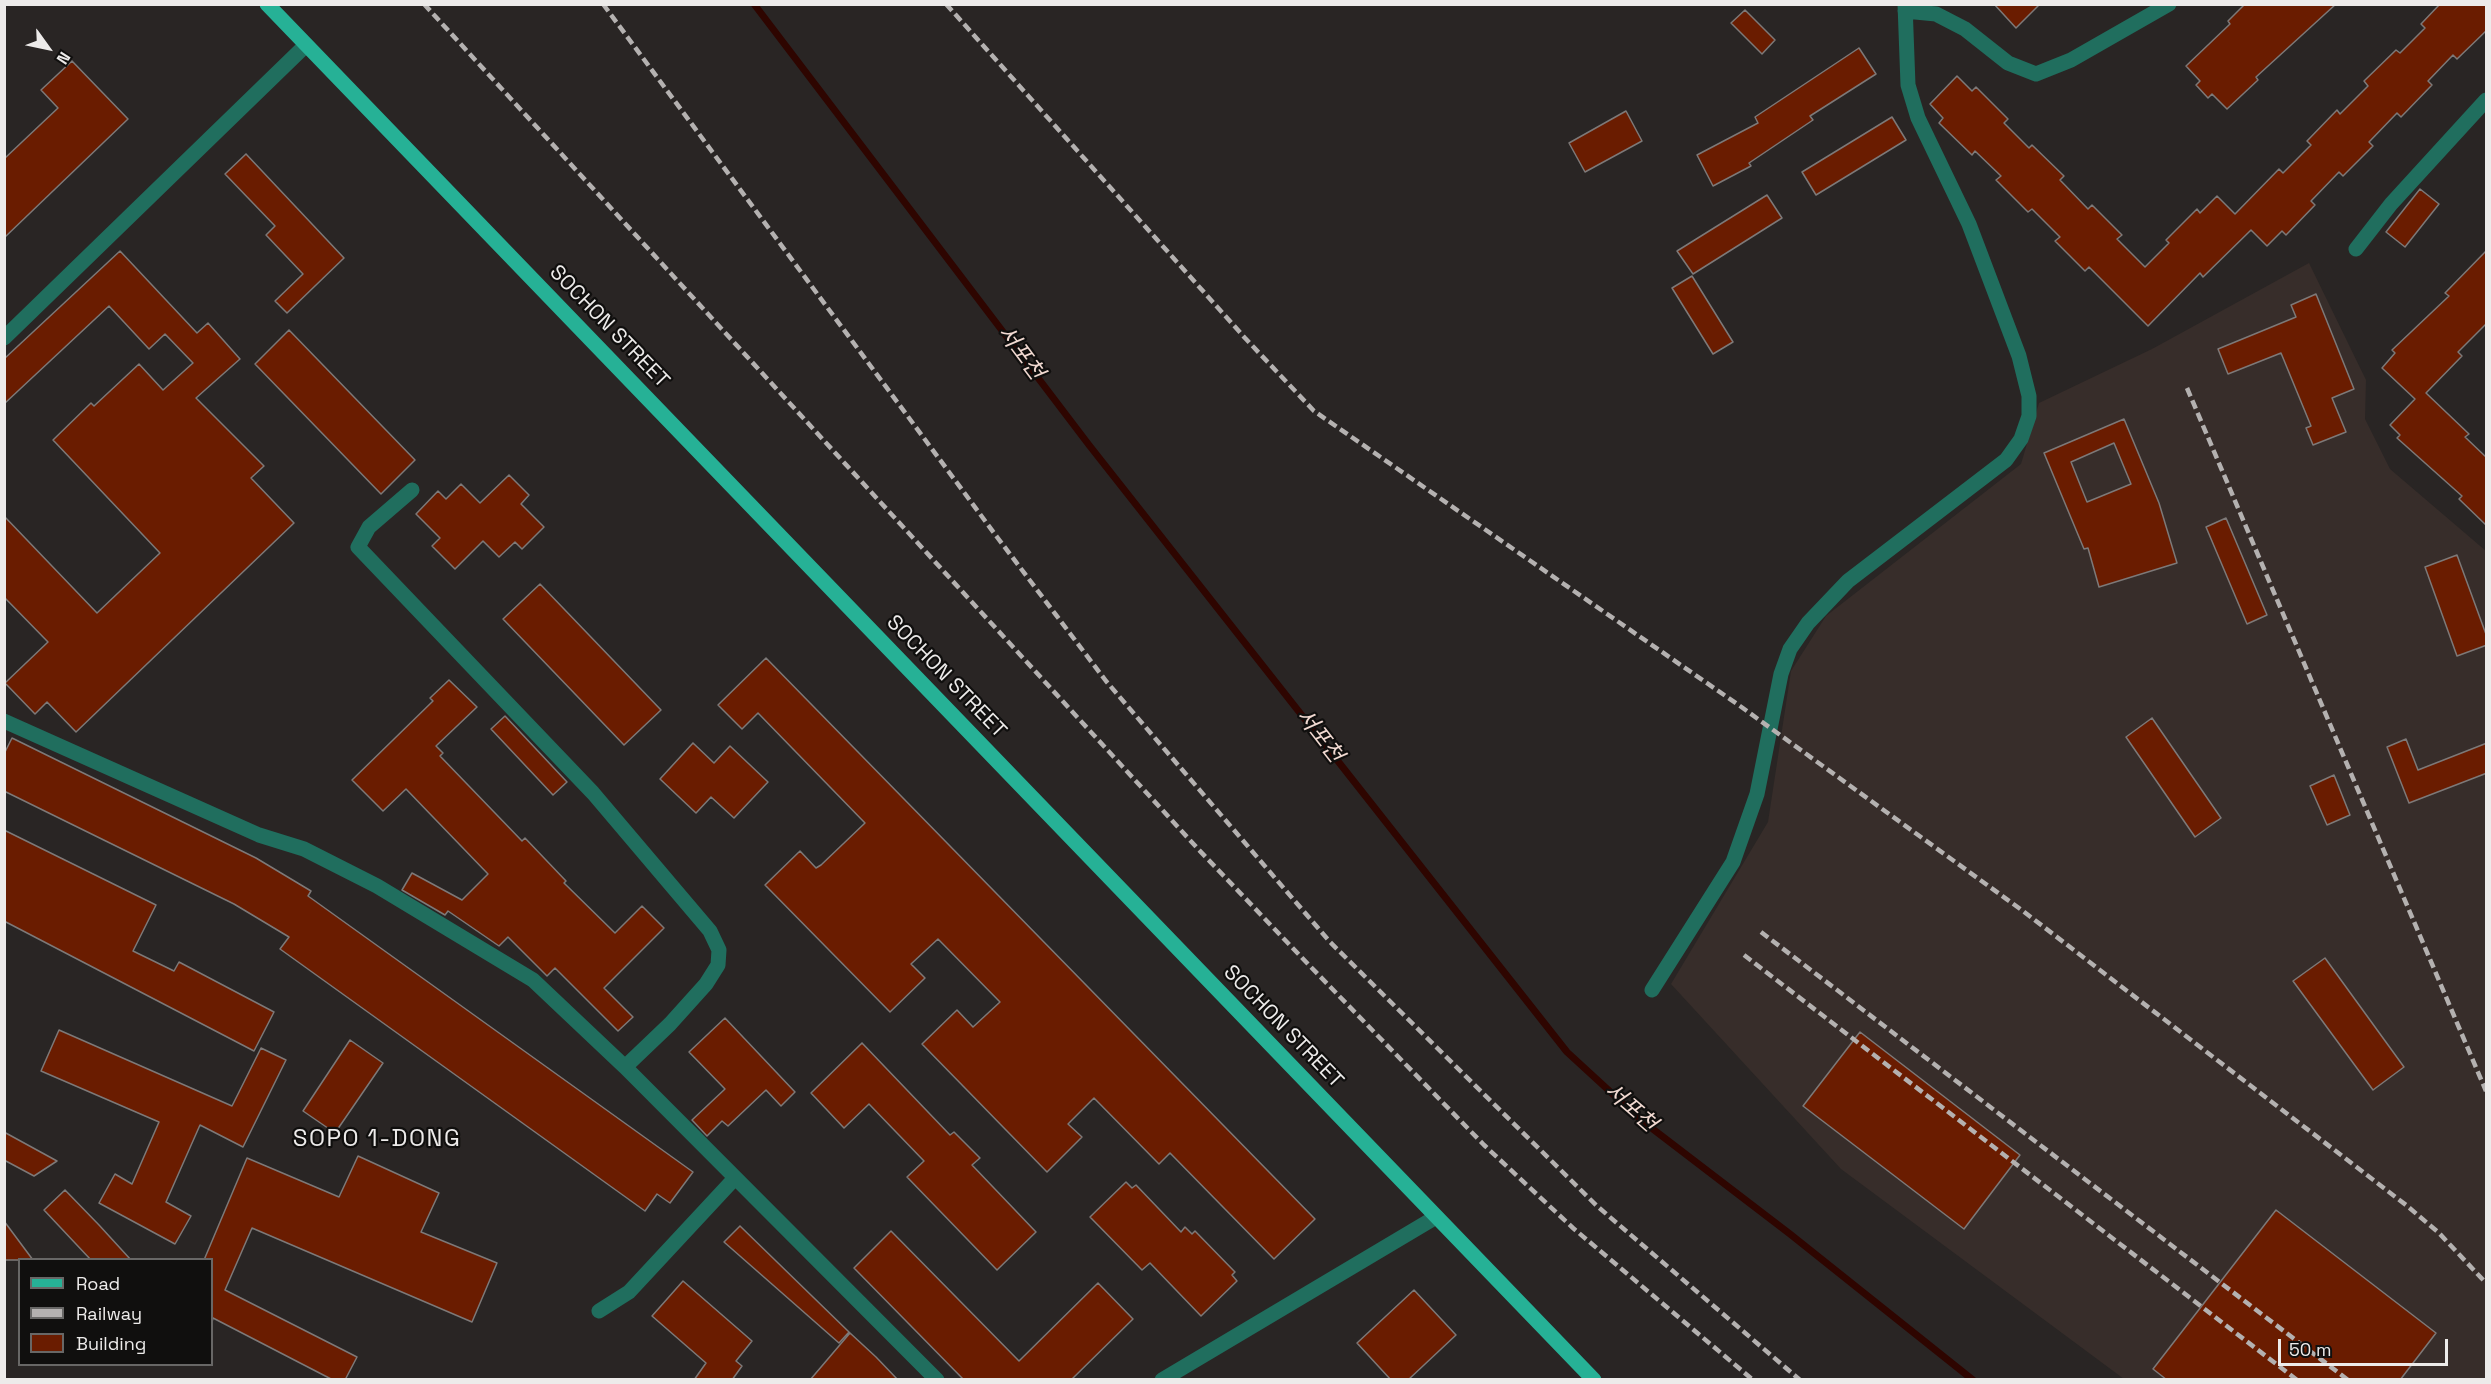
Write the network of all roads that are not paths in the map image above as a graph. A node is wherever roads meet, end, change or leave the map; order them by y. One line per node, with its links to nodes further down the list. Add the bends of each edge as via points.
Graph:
1 (267, 4): 4 (main road, SOCHON STREET)
2 (2169, 4): 3 (street, via 2071,60 2036,74 2008,63 1965,29 1936,14)
3 (1905, 8): 10 (street, via 1908,85 1918,118 1969,224 2014,345 2029,396 2029,416 2021,439 2006,460 1848,581 1808,623 1781,674 1757,794 1733,862)
4 (306, 45): 7 (street); 13 (main road, SOCHON STREET)
5 (2487, 100): 6 (street, via 2391,204)
6 (2356, 249)
7 (4, 338)
8 (412, 490): 11 (street, via 369,527 358,547 593,793 710,931 719,950 718,965 706,984)
9 (4, 721): 11 (street, via 259,835 304,849 377,886 533,980)
10 (1652, 990)
11 (625, 1067): 12 (street)
12 (735, 1178): 14 (street, via 629,1292); 15 (street)
13 (1436, 1217): 16 (street); 17 (main road, SOCHON STREET)
14 (599, 1311)
15 (937, 1380)
16 (1162, 1380)
17 (1594, 1380)

